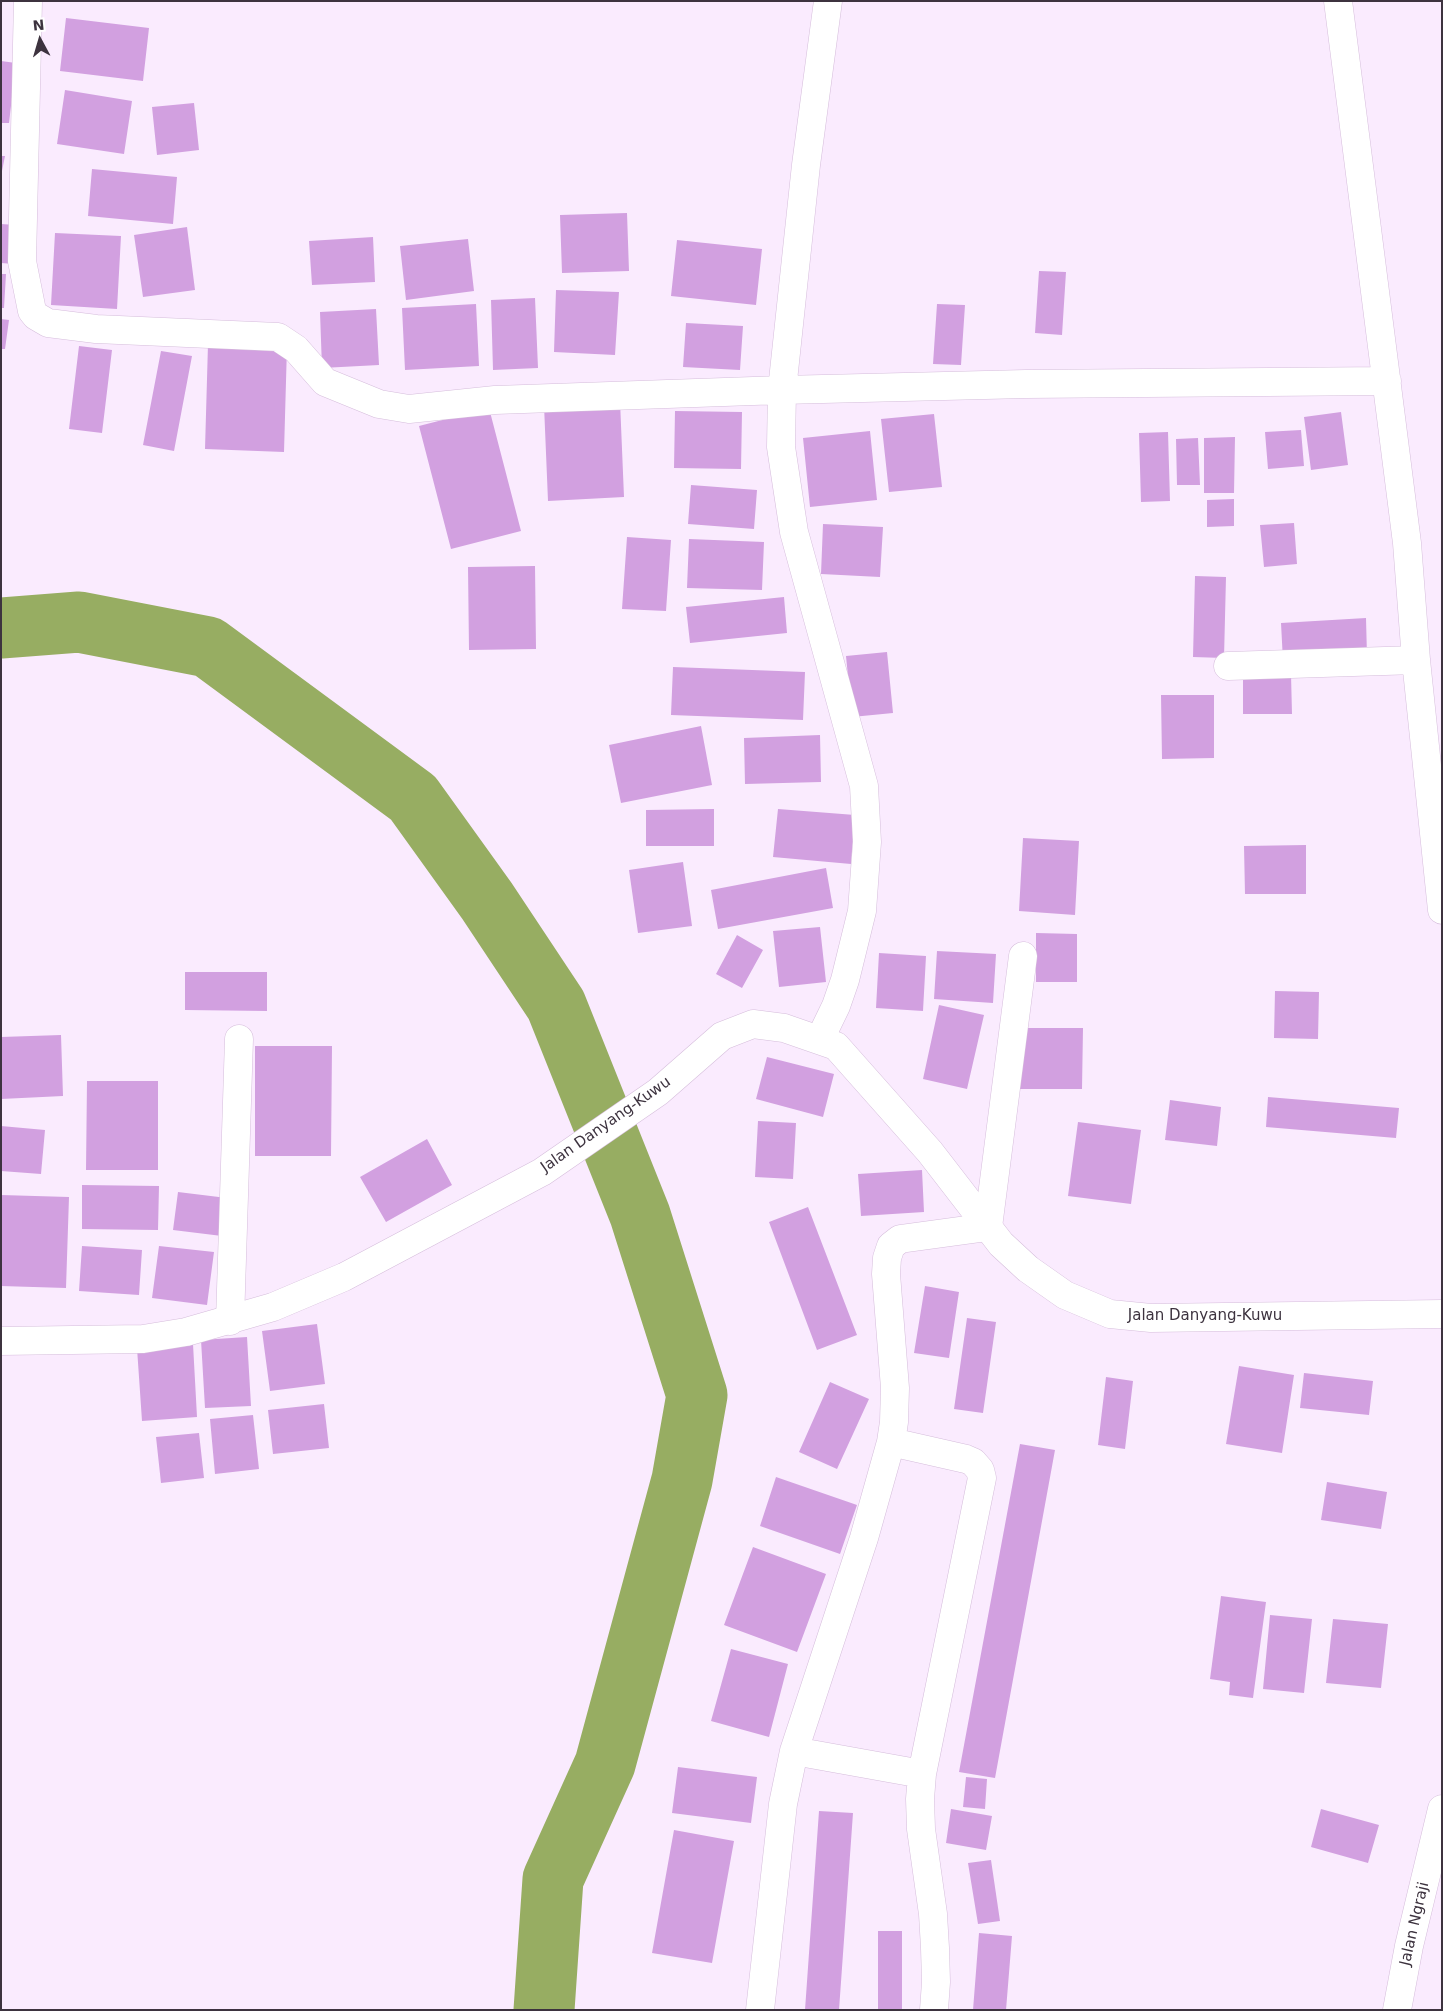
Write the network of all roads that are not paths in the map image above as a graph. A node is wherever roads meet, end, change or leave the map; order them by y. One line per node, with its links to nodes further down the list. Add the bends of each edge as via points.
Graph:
1 (28, 1): 5 (street, via 22,261 32,311 48,323 96,329 278,337 296,349 325,382 379,404 409,409 495,400)
2 (828, 1): 5 (street, via 806,165)
3 (1338, 1): 4 (street)
4 (1386, 381): 5 (street); 6 (street, via 1407,543)
5 (782, 390): 11 (street, via 781,447 794,532 864,786 867,833 862,911 845,980)
6 (1416, 660): 7 (street); 8 (street)
7 (1228, 666)
8 (1442, 910)
9 (1023, 956): 12 (street)
10 (239, 1039): 14 (street)
11 (820, 1039): 12 (street, Jalan Danyang-Kuwu, via 836,1046 850,1060 930,1152); 14 (street, Jalan Danyang-Kuwu, via 784,1028 754,1024 722,1036 658,1092 542,1172 344,1277 273,1307)
12 (988, 1227): 13 (street, Jalan Danyang-Kuwu, via 1028,1269 1065,1295 1110,1314 1151,1318); 16 (street, via 900,1239 891,1246 886,1258 895,1388)
13 (1442, 1314)
14 (230, 1320): 15 (street, Jalan Danyang-Kuwu, via 143,1339)
15 (1, 1341)
16 (891, 1442): 17 (street, via 864,1538); 18 (street, via 966,1459 980,1470 982,1478)
17 (794, 1751): 18 (street); 20 (street, via 783,1804)
18 (922, 1774): 21 (street, via 921,1829 935,1948)
19 (1442, 1809): 22 (street, Jalan Ngraji, via 1408,1946)
20 (760, 2010)
21 (934, 2010)
22 (1397, 2010)

